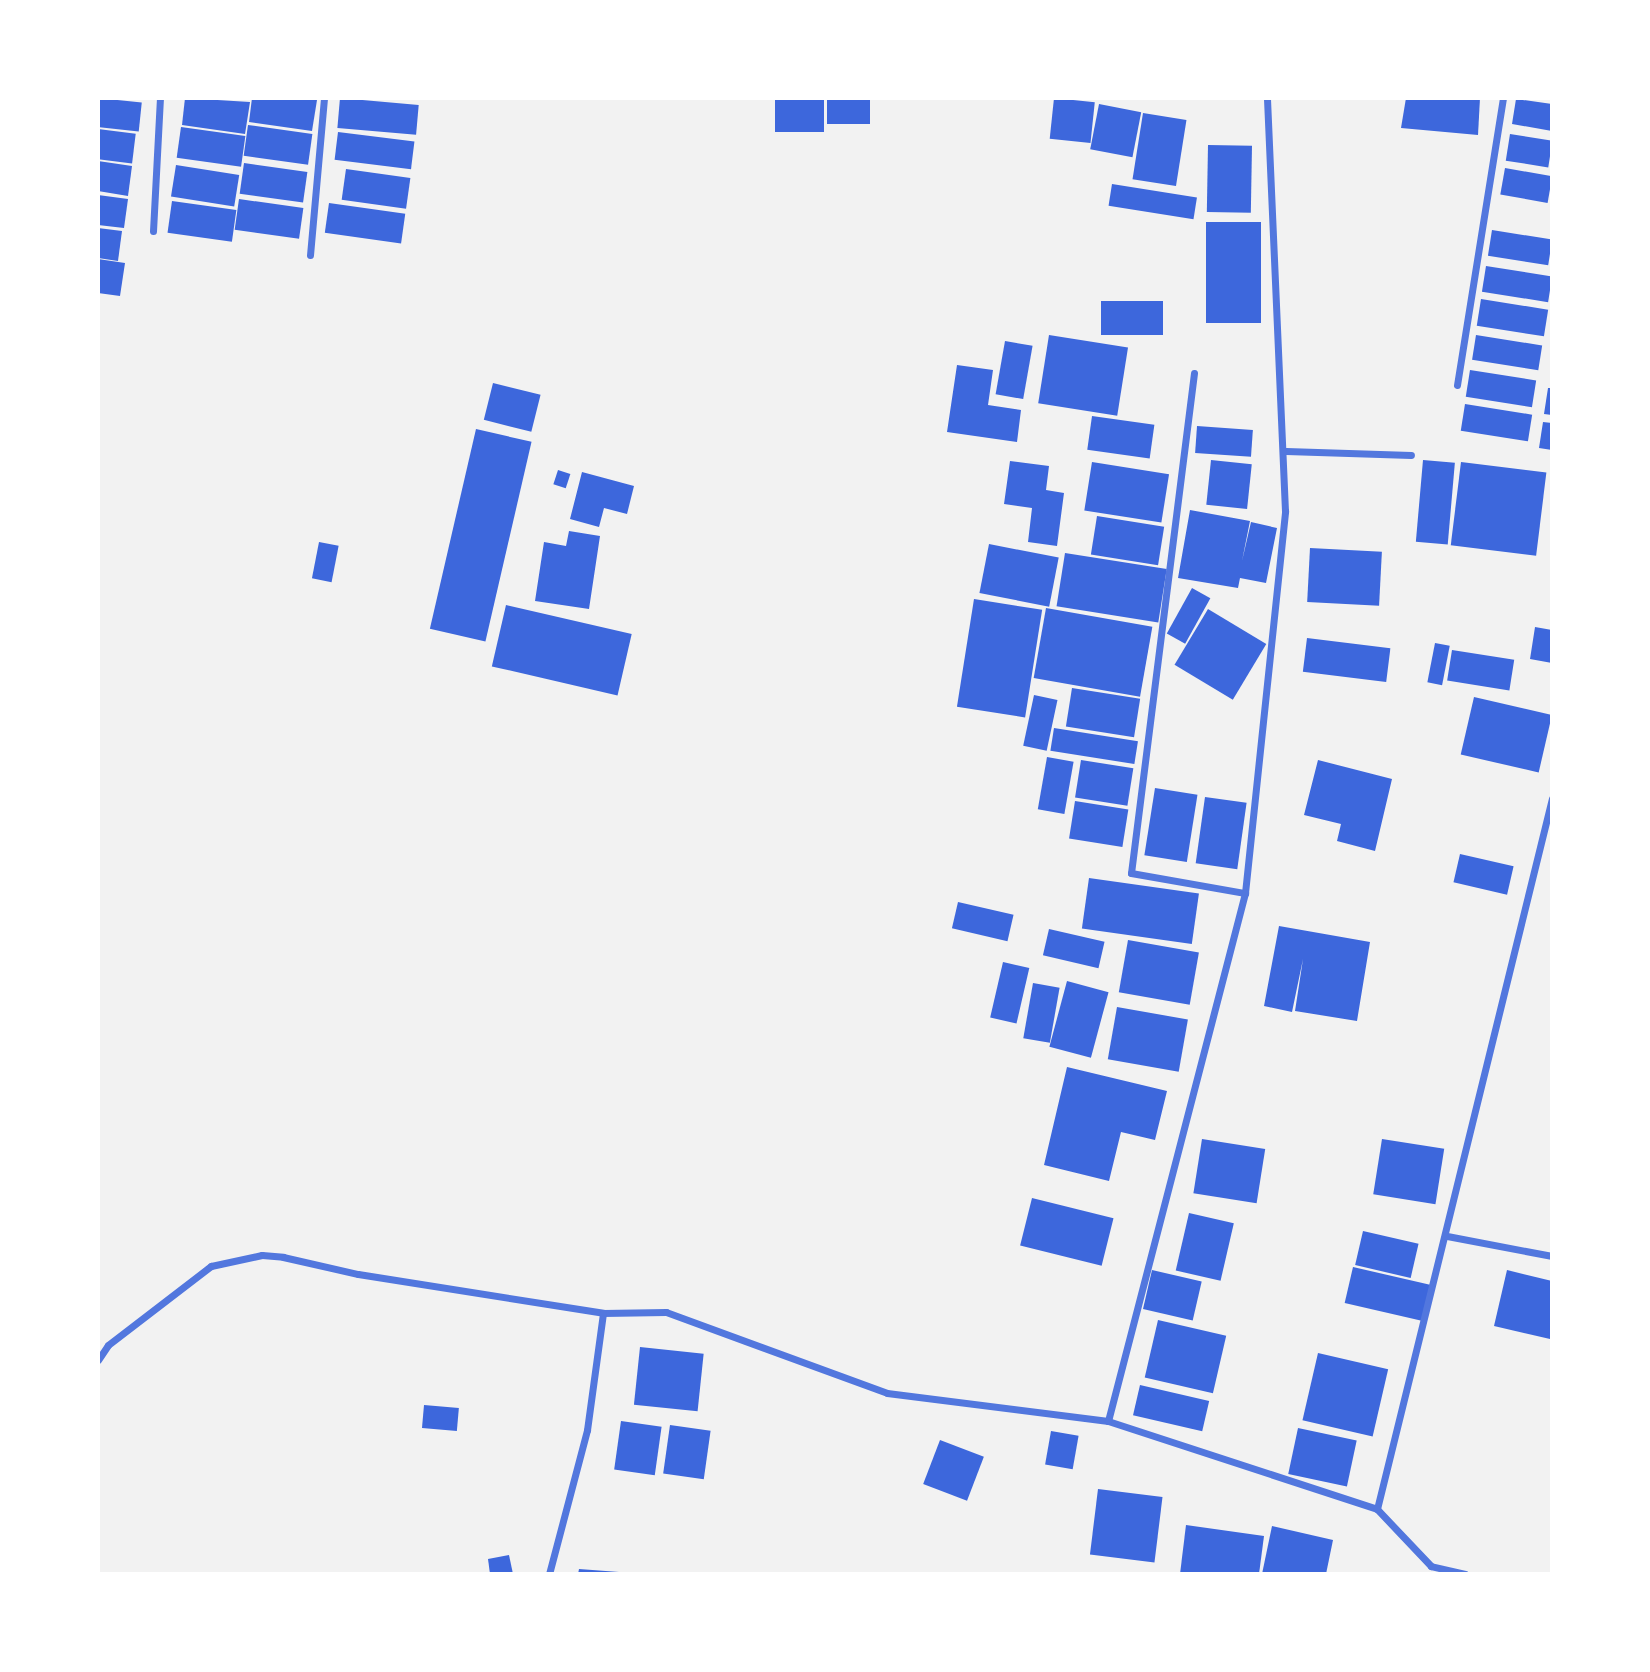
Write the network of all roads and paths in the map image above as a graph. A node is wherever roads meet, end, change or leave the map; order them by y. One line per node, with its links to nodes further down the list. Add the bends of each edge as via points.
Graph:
1 (160, 98): 5 (street)
2 (324, 98): 6 (street)
3 (1266, 98): 9 (street)
4 (1503, 98): 8 (street)
5 (153, 231)
6 (310, 255)
7 (1194, 373): 12 (street, via 1131,873)
8 (1457, 384)
9 (1286, 451): 10 (street); 12 (street, via 1285,511)
10 (1411, 455)
11 (1552, 798): 13 (street)
12 (1245, 893): 17 (street)
13 (1447, 1236): 14 (street); 18 (street)
14 (1552, 1256)
15 (603, 1313): 16 (street, via 262,1255 212,1266 107,1345); 17 (street, via 666,1312 887,1393); 20 (street, via 587,1430)
16 (98, 1360)
17 (1108, 1422): 18 (street)
18 (1377, 1510): 19 (street)
19 (1430, 1570): 21 (street)
20 (550, 1574)
21 (1465, 1574)

